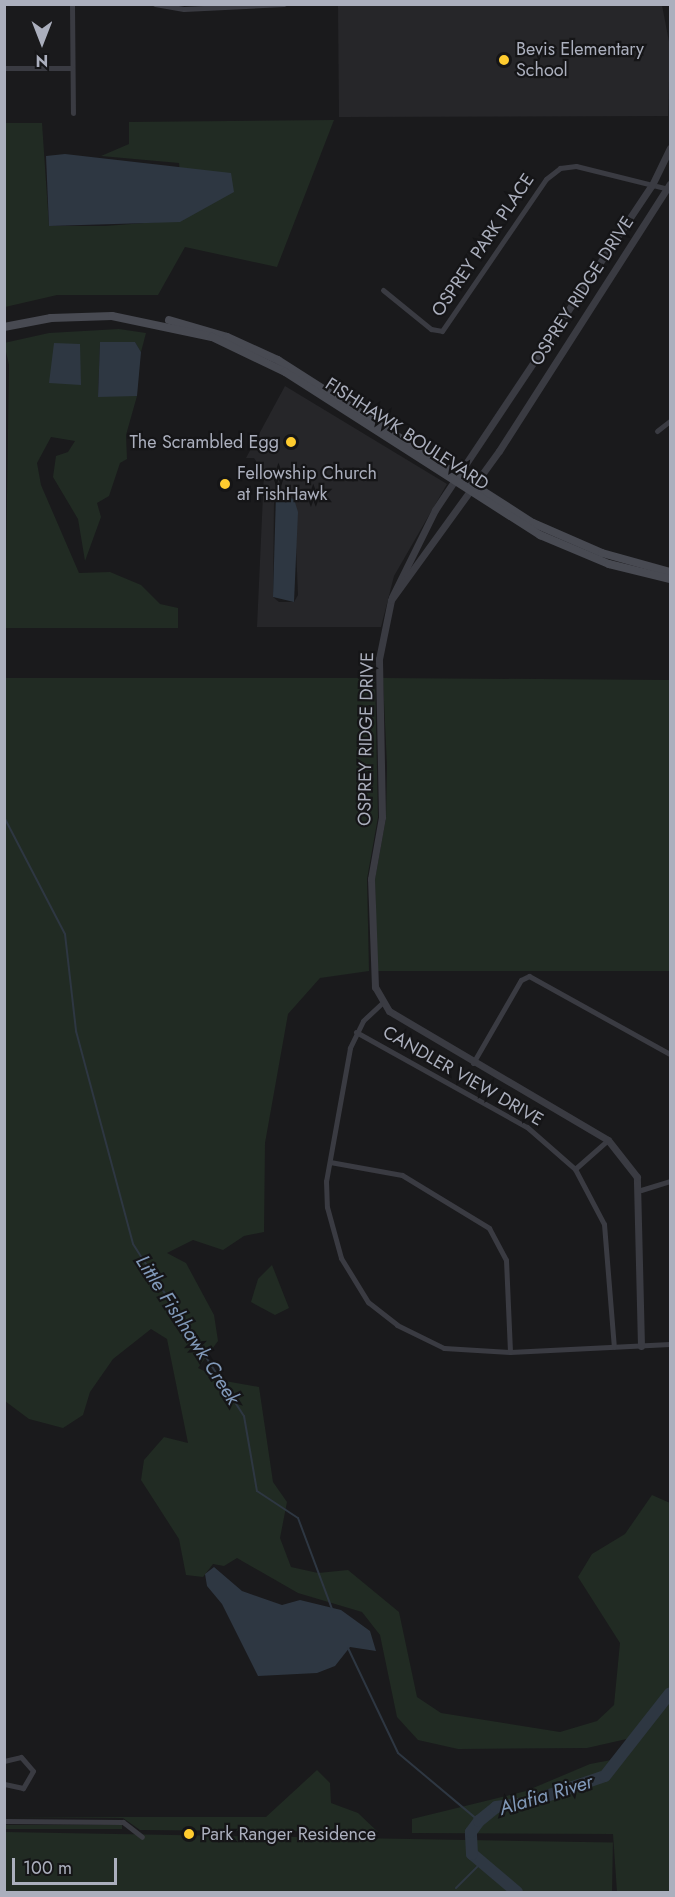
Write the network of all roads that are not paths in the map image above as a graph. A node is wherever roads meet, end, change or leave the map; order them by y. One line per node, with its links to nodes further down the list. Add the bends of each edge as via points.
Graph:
1 (72, 4): 6 (street)
2 (155, 4): 4 (street)
3 (284, 4): 4 (street)
4 (184, 7)
5 (4, 68): 6 (street)
6 (72, 68): 7 (street)
7 (73, 113)
8 (670, 148): 9 (street, OSPREY RIDGE DRIVE)
9 (652, 185): 10 (street); 11 (street, OSPREY PARK PLACE, via 576,166 560,168 546,179 442,331 431,329); 15 (street, OSPREY RIDGE DRIVE)
10 (670, 187): 16 (street, OSPREY RIDGE DRIVE)
11 (383, 290)
12 (4, 327): 15 (main road, FISHHAWK BOULEVARD, via 59,317 126,317 195,332 258,357)
13 (670, 421): 14 (street)
14 (657, 431)
15 (455, 479): 16 (main road, FISHHAWK BOULEVARD); 19 (street, OSPREY RIDGE DRIVE, via 415,544)
16 (470, 489): 17 (main road, FISHHAWK BOULEVARD, via 567,539); 18 (main road, FISHHAWK BOULEVARD, via 568,548); 19 (street, OSPREY RIDGE DRIVE)
17 (670, 572)
18 (670, 579)
19 (391, 600): 20 (street, OSPREY RIDGE DRIVE, via 379,659 382,817 371,879 372,962)
20 (382, 1003): 21 (street); 23 (street, via 402,1023)
21 (357, 1032): 25 (street); 26 (street, CANDLER VIEW DRIVE, via 527,1127)
22 (670, 1054): 23 (street, via 529,976 521,980)
23 (473, 1062): 24 (street)
24 (608, 1140): 26 (street); 28 (street, via 628,1161)
25 (330, 1162): 32 (street, via 402,1176 489,1228 506,1260); 32 (street, via 327,1207 333,1235 368,1302 397,1325 444,1348)
26 (575, 1169): 31 (street, CANDLER VIEW DRIVE, via 603,1224)
27 (670, 1181): 28 (street)
28 (641, 1190): 30 (street)
29 (670, 1344): 30 (street)
30 (641, 1346): 31 (street)
31 (614, 1347): 32 (street)
32 (510, 1352)
33 (4, 1761): 34 (street, via 22,1758 33,1774 23,1788)
34 (4, 1784)
35 (4, 1821): 36 (street, via 123,1822)
36 (142, 1837)

